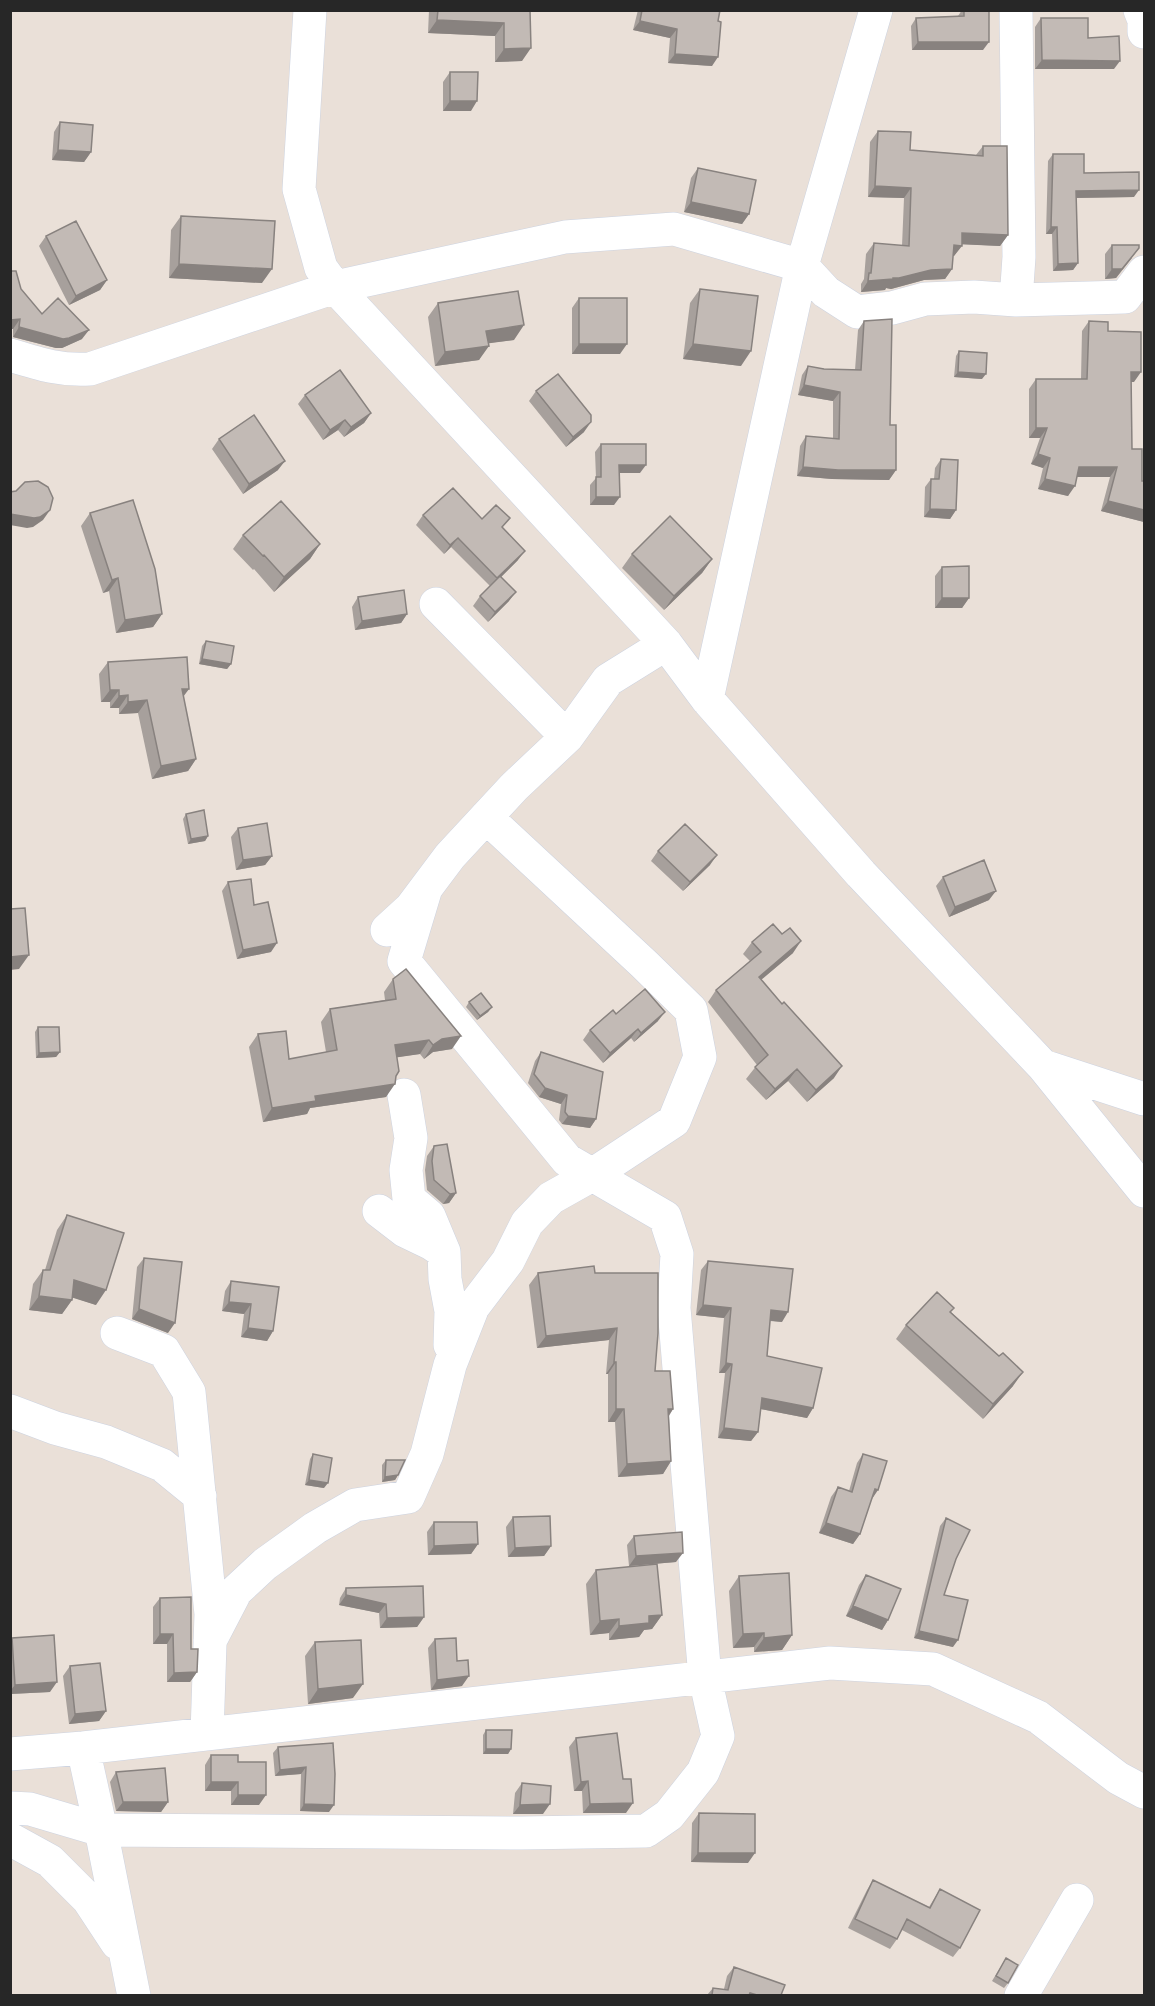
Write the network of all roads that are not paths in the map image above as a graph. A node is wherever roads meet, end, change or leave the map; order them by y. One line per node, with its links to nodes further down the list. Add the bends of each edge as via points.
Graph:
1 (310, 10): 8 (street, via 298,189 321,268)
2 (876, 10): 6 (street)
3 (1016, 10): 9 (street)
4 (1140, 10): 5 (street)
5 (1144, 32)
6 (802, 266): 8 (street, via 674,229 565,237); 9 (street, via 826,292 857,312 925,299); 13 (street)
7 (1144, 272): 9 (street, via 1125,297)
8 (335, 287): 10 (street, via 90,369 69,371); 12 (street)
9 (1016, 300)
10 (10, 355)
11 (436, 604): 14 (street)
12 (666, 644): 13 (street); 14 (street, via 608,680)
13 (707, 699): 18 (street, via 861,874)
14 (567, 737): 15 (street)
15 (486, 817): 16 (street); 21 (street, via 691,1010 700,1057 674,1121)
16 (426, 888): 17 (street); 21 (street, via 404,961 567,1160)
17 (387, 930)
18 (1043, 1066): 20 (street); 22 (street)
19 (404, 1095): 24 (street, via 411,1138 406,1170 409,1199 429,1216)
20 (1144, 1099)
21 (592, 1174): 26 (street, via 551,1198 527,1224 508,1262 473,1307); 30 (street, via 665,1217 677,1254 674,1308)
22 (1144, 1191)
23 (379, 1210): 24 (street, via 405,1231)
24 (444, 1252): 26 (street, via 451,1311)
25 (117, 1333): 28 (street, via 164,1351 189,1392)
26 (450, 1365): 29 (street, via 427,1454 408,1497 355,1505 265,1563 237,1591)
27 (10, 1411): 28 (street, via 162,1465)
28 (200, 1496): 29 (street)
29 (210, 1641): 31 (street)
30 (705, 1678): 31 (street); 34 (street, via 830,1663 933,1669 1038,1718 1118,1778); 36 (street, via 718,1736 703,1772 669,1815 646,1832)
31 (207, 1734): 32 (street)
32 (83, 1748): 33 (street); 36 (street)
33 (10, 1754)
34 (1144, 1792)
35 (10, 1808): 36 (street, via 30,1809)
36 (101, 1830): 39 (street)
37 (10, 1839): 39 (street, via 50,1861 88,1899)
38 (1077, 1900): 41 (street)
39 (127, 1959): 40 (street)
40 (134, 1995)
41 (1021, 1995)

